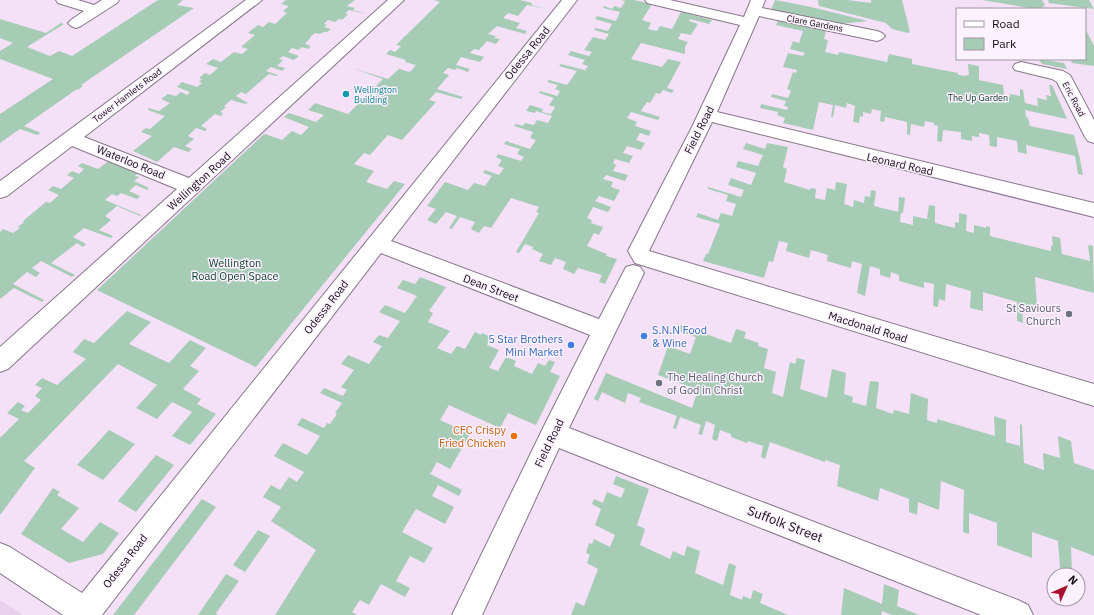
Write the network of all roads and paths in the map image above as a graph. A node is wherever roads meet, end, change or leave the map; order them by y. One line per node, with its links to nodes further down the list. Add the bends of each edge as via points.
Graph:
1 (63, 0): 7 (street)
2 (112, 0): 7 (street)
3 (255, 0): 14 (street, Tower Hamlets Road)
4 (397, 0): 15 (street, Wellington Road)
5 (570, 0): 18 (street, Odessa Road)
6 (652, 0): 8 (street, Clare Gardens)
7 (96, 10): 9 (street)
8 (754, 11): 10 (street, Clare Gardens); 12 (street, Field Road)
9 (76, 23)
10 (877, 36)
11 (1021, 68): 13 (street, Eric Road, via 1057,75 1064,79)
12 (707, 114): 17 (street, Leonard Road); 19 (street, Field Road, via 638,251)
13 (1094, 137)
14 (69, 138): 15 (street, Waterloo Road); 16 (street, Tower Hamlets Road)
15 (192, 187): 21 (street, Wellington Road)
16 (0, 191)
17 (1094, 210)
18 (376, 243): 20 (street, Dean Street); 26 (street, Odessa Road)
19 (638, 265): 20 (street, Field Road); 22 (street, Macdonald Road, via 753,292)
20 (605, 331): 23 (street, Field Road)
21 (0, 362)
22 (1094, 395)
23 (553, 434): 25 (street, Suffolk Street); 27 (street, Field Road)
24 (0, 557): 26 (street)
25 (1005, 612)
26 (84, 613)
27 (467, 615)

